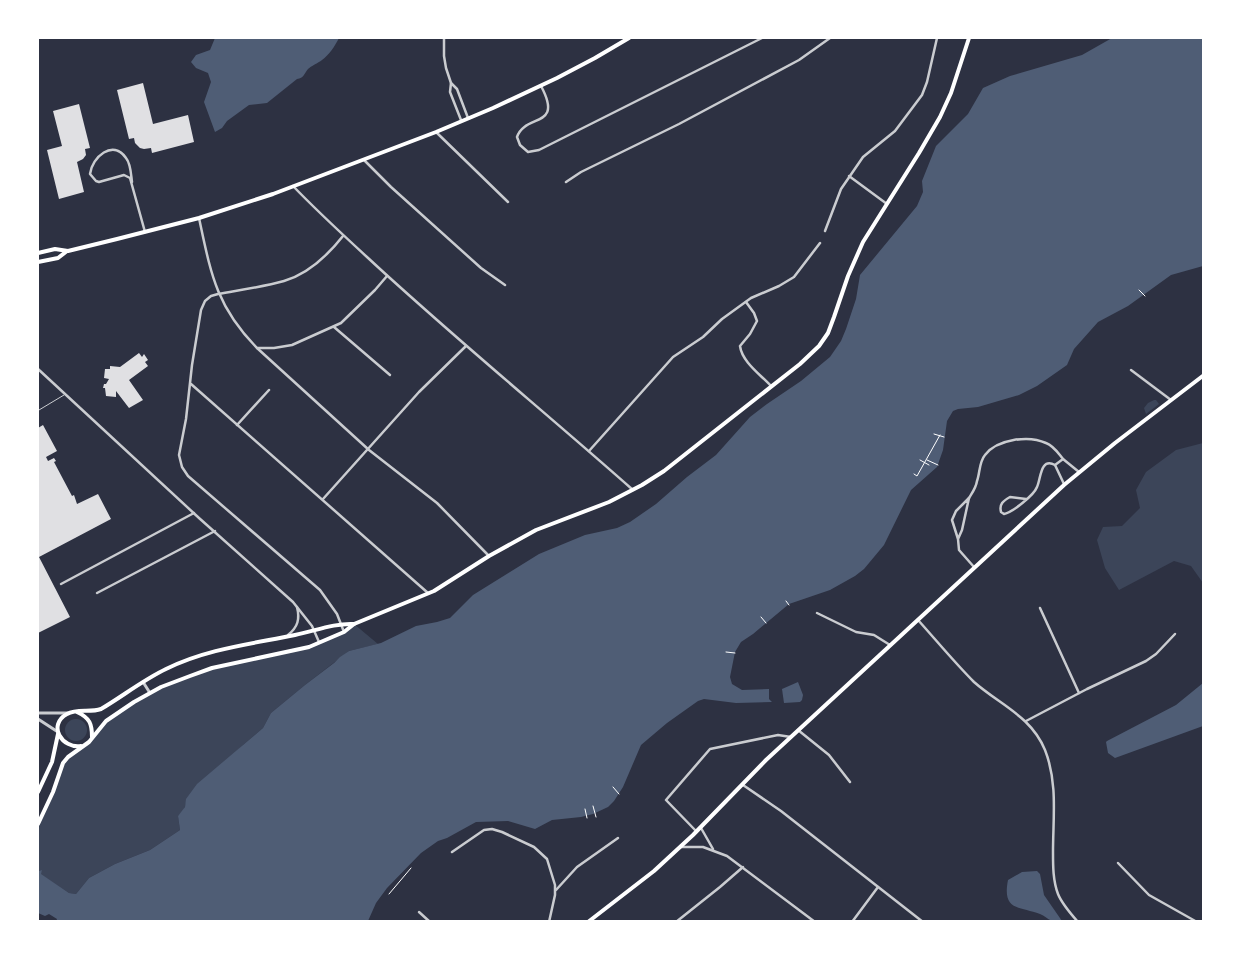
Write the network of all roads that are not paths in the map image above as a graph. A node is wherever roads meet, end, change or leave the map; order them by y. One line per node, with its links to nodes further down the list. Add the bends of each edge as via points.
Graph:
1 (444, 38): 7 (street, via 444,62)
2 (629, 38): 8 (main road)
3 (762, 38): 8 (street, via 539,150 528,152 518,143 517,134 544,117 549,105)
4 (830, 38): 15 (street, via 799,60)
5 (937, 38): 13 (street, via 922,95 898,127 868,151)
6 (970, 38): 18 (main road, via 943,110)
7 (451, 83): 9 (street, via 457,89); 10 (street, via 450,92)
8 (541, 86): 9 (main road)
9 (468, 118): 10 (main road)
10 (461, 120): 11 (main road)
11 (436, 132): 12 (main road); 17 (street)
12 (363, 159): 16 (main road); 28 (street, via 481,268)
13 (849, 176): 18 (street); 20 (street)
14 (132, 182): 14 (street, via 124,175 99,182 94,180 90,174 92,165 104,152 119,151 127,158); 21 (street)
15 (566, 182)
16 (293, 186): 19 (main road); 22 (street)
17 (508, 202)
18 (887, 204): 39 (main road, via 855,258 824,340)
19 (199, 218): 21 (main road); 29 (street)
20 (825, 231)
21 (145, 232): 24 (main road)
22 (343, 236): 27 (street); 29 (street, via 325,257 285,281)
23 (820, 243): 30 (street, via 794,277)
24 (68, 251): 25 (main road, via 55,249); 26 (main road, via 58,258)
25 (38, 253)
26 (38, 262)
27 (387, 276): 31 (street, via 347,318); 32 (street)
28 (505, 285)
29 (218, 294): 33 (street, via 233,321); 38 (street, via 205,301 201,310)
30 (746, 302): 39 (street, via 757,321 740,349); 46 (street, via 663,368)
31 (334, 327): 33 (street, via 292,344); 36 (street)
32 (466, 346): 45 (street, via 419,392); 46 (street)
33 (257, 348): 45 (street)
34 (38, 369): 41 (street)
35 (1131, 370): 42 (street)
36 (390, 375)
37 (1204, 375): 42 (main road)
38 (191, 384): 44 (street); 67 (street, via 179,455 184,470 320,590)
39 (771, 386): 51 (main road, via 664,471)
40 (269, 390): 44 (street)
41 (64, 394): 43 (lane); 55 (street)
42 (1171, 400): 49 (main road)
43 (39, 410)
44 (237, 425): 53 (street)
45 (369, 450): 53 (street); 58 (street, via 437,504)
46 (589, 451): 51 (street)
47 (1063, 459): 48 (street); 49 (street); 52 (street, via 1053,447 1041,441 1017,440 997,445 982,459 976,486)
48 (1055, 465): 50 (street); 54 (street, via 1048,463 1043,467 1038,487)
49 (1079, 472): 50 (main road)
50 (1064, 485): 59 (main road)
51 (633, 490): 58 (main road, via 536,530)
52 (968, 498): 57 (street); 57 (street, via 953,517)
53 (322, 499): 62 (street)
54 (1026, 499): 54 (street, via 1014,511 1001,512 1007,499)
55 (194, 513): 56 (street); 60 (street)
56 (215, 532): 61 (street); 63 (street)
57 (958, 539): 59 (street, via 959,550)
58 (490, 556): 62 (main road)
59 (974, 568): 66 (main road)
60 (61, 584)
61 (97, 593)
62 (429, 594): 68 (main road)
63 (297, 606): 69 (street); 72 (street, via 297,625)
64 (1040, 608): 77 (street)
65 (818, 612): 74 (street)
66 (918, 620): 74 (main road); 82 (street, via 976,684)
67 (341, 624): 68 (main road); 69 (main road); 70 (street)
68 (354, 624): 70 (main road)
69 (315, 631): 72 (main road); 73 (street)
70 (344, 632): 73 (main road)
71 (1176, 634): 77 (street, via 1152,658)
72 (284, 637): 75 (main road, via 202,655 175,664)
73 (319, 642): 76 (main road, via 297,651 212,668)
74 (890, 645): 83 (main road)
75 (143, 681): 76 (street); 78 (main road, via 101,709)
76 (150, 693): 85 (main road, via 107,720)
77 (1080, 693): 82 (street)
78 (78, 712): 80 (main road); 85 (main road, via 90,721)
79 (38, 713): 80 (street)
80 (69, 713): 84 (main road, via 60,721)
81 (38, 719): 84 (street)
82 (1026, 721): 109 (street, via 1045,750 1054,789 1053,870 1056,889)
83 (798, 730): 86 (main road); 88 (street, via 829,755)
84 (58, 733): 87 (main road, via 70,746); 90 (main road, via 52,762)
85 (92, 737): 87 (main road)
86 (791, 737): 89 (main road); 92 (street, via 778,735 710,749 666,800)
87 (86, 745): 91 (main road, via 63,763 54,792)
88 (850, 782)
89 (742, 784): 92 (main road); 99 (street)
90 (38, 792)
91 (38, 824)
92 (698, 829): 94 (main road); 95 (street)
93 (618, 838): 100 (street, via 577,868)
94 (680, 847): 95 (street); 104 (main road, via 648,877)
95 (714, 850): 98 (street)
96 (452, 852): 100 (street, via 484,830 502,832 543,854 549,863)
97 (1118, 863): 110 (street, via 1149,895)
98 (743, 867): 105 (street); 106 (street)
99 (878, 887): 107 (street); 108 (street)
100 (556, 890): 103 (street)
101 (419, 912): 102 (street)
102 (430, 922)
103 (549, 922)
104 (588, 922)
105 (676, 922)
106 (815, 922)
107 (852, 922)
108 (923, 922)
109 (1078, 922)
110 (1197, 922)

